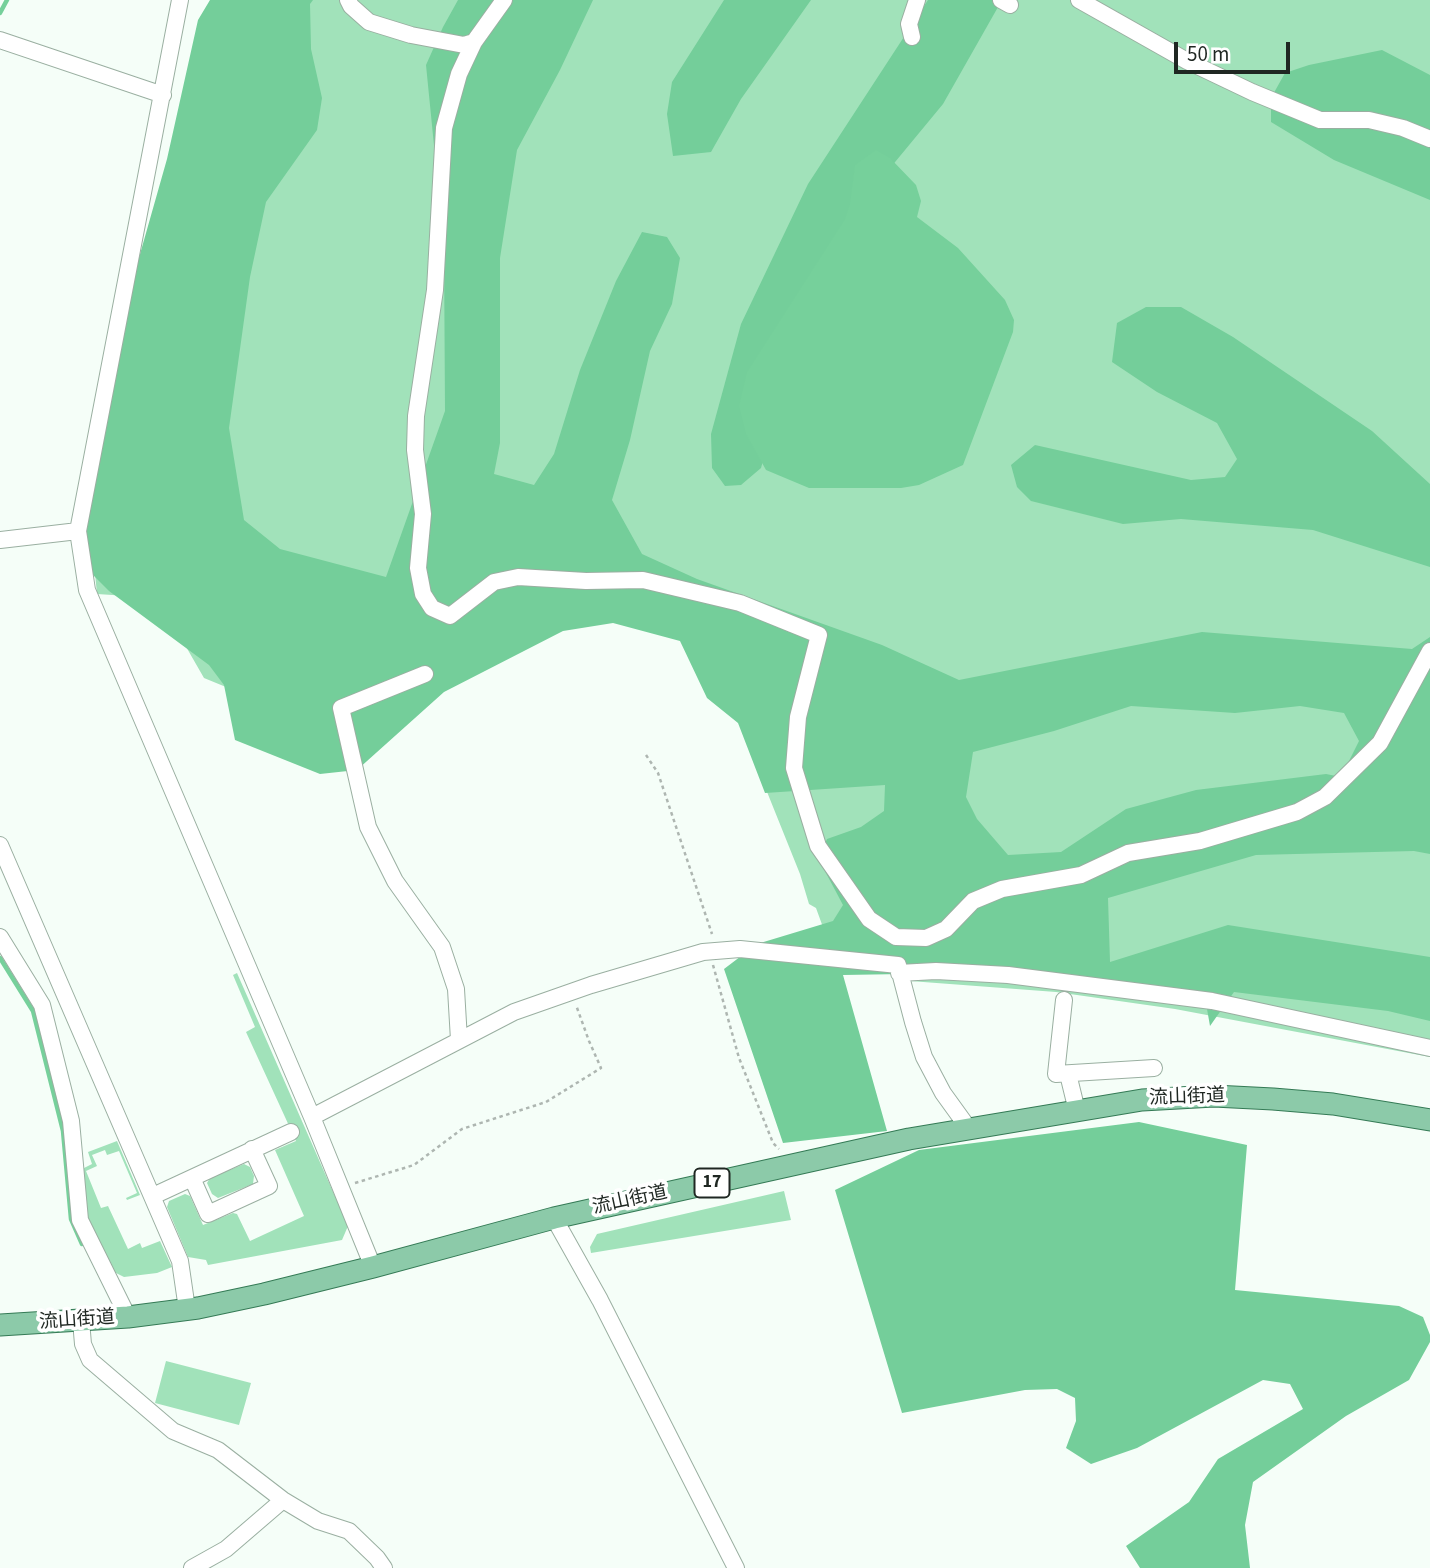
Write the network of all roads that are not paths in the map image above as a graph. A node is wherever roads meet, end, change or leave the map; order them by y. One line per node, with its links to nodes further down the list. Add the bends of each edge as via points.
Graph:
1 (180, 0): 9 (street)
2 (348, 0): 8 (street, via 369,22 411,35 464,45)
3 (504, 0): 8 (street)
4 (917, 0): 6 (street, via 909,24)
5 (1079, 0): 10 (street, via 1187,61 1320,120 1369,120)
6 (912, 37)
7 (0, 40): 9 (street)
8 (474, 42): 13 (street, via 443,128 435,290 416,416 423,514 418,568 423,594 432,608 450,615 494,582 518,577 643,580 740,603 819,635 798,717 794,768 818,846 869,919 896,937 926,938 946,929 973,901 1002,889 1081,875 1128,853 1200,841 1297,812 1325,797 1380,743)
9 (163, 95): 11 (street)
10 (1430, 139)
11 (78, 531): 12 (street); 24 (street, via 87,590)
12 (0, 540)
13 (1430, 651)
14 (425, 674): 19 (street, via 341,708 368,827 395,881 442,947 456,989)
15 (0, 845): 30 (street)
16 (0, 937): 34 (street, via 42,1005 71,1121 80,1220)
17 (899, 973): 19 (street, via 898,965 740,949 714,951 572,991 514,1012); 20 (street, via 1008,975 1212,1001); 26 (street, via 925,1057)
18 (1064, 1000): 22 (street, via 1056,1074)
19 (459, 1040): 24 (street)
20 (1430, 1048)
21 (1154, 1068): 22 (street)
22 (1068, 1074): 23 (street)
23 (1077, 1111): 25 (main road, 流山街道 / 17, via 1142,1100 1214,1096 1332,1104); 26 (main road, 流山街道 / 17)
24 (313, 1117): 32 (street)
25 (1430, 1120)
26 (969, 1129): 31 (main road, 流山街道 / 17)
27 (291, 1132): 28 (street)
28 (252, 1149): 29 (street); 29 (street, via 269,1186 208,1214)
29 (192, 1178): 30 (street)
30 (153, 1196): 33 (street, via 180,1261)
31 (554, 1218): 32 (main road, 流山街道 / 17); 40 (street)
32 (373, 1267): 33 (main road, 流山街道 / 17)
33 (187, 1309): 34 (main road, 流山街道 / 17)
34 (128, 1318): 35 (main road, 流山街道 / 17)
35 (81, 1321): 36 (main road, 流山街道 / 17); 37 (street, via 90,1360 173,1431 218,1450)
36 (0, 1325)
37 (283, 1500): 38 (street, via 226,1549); 39 (street, via 318,1521 349,1531)
38 (192, 1568)
39 (384, 1568)
40 (736, 1568)

